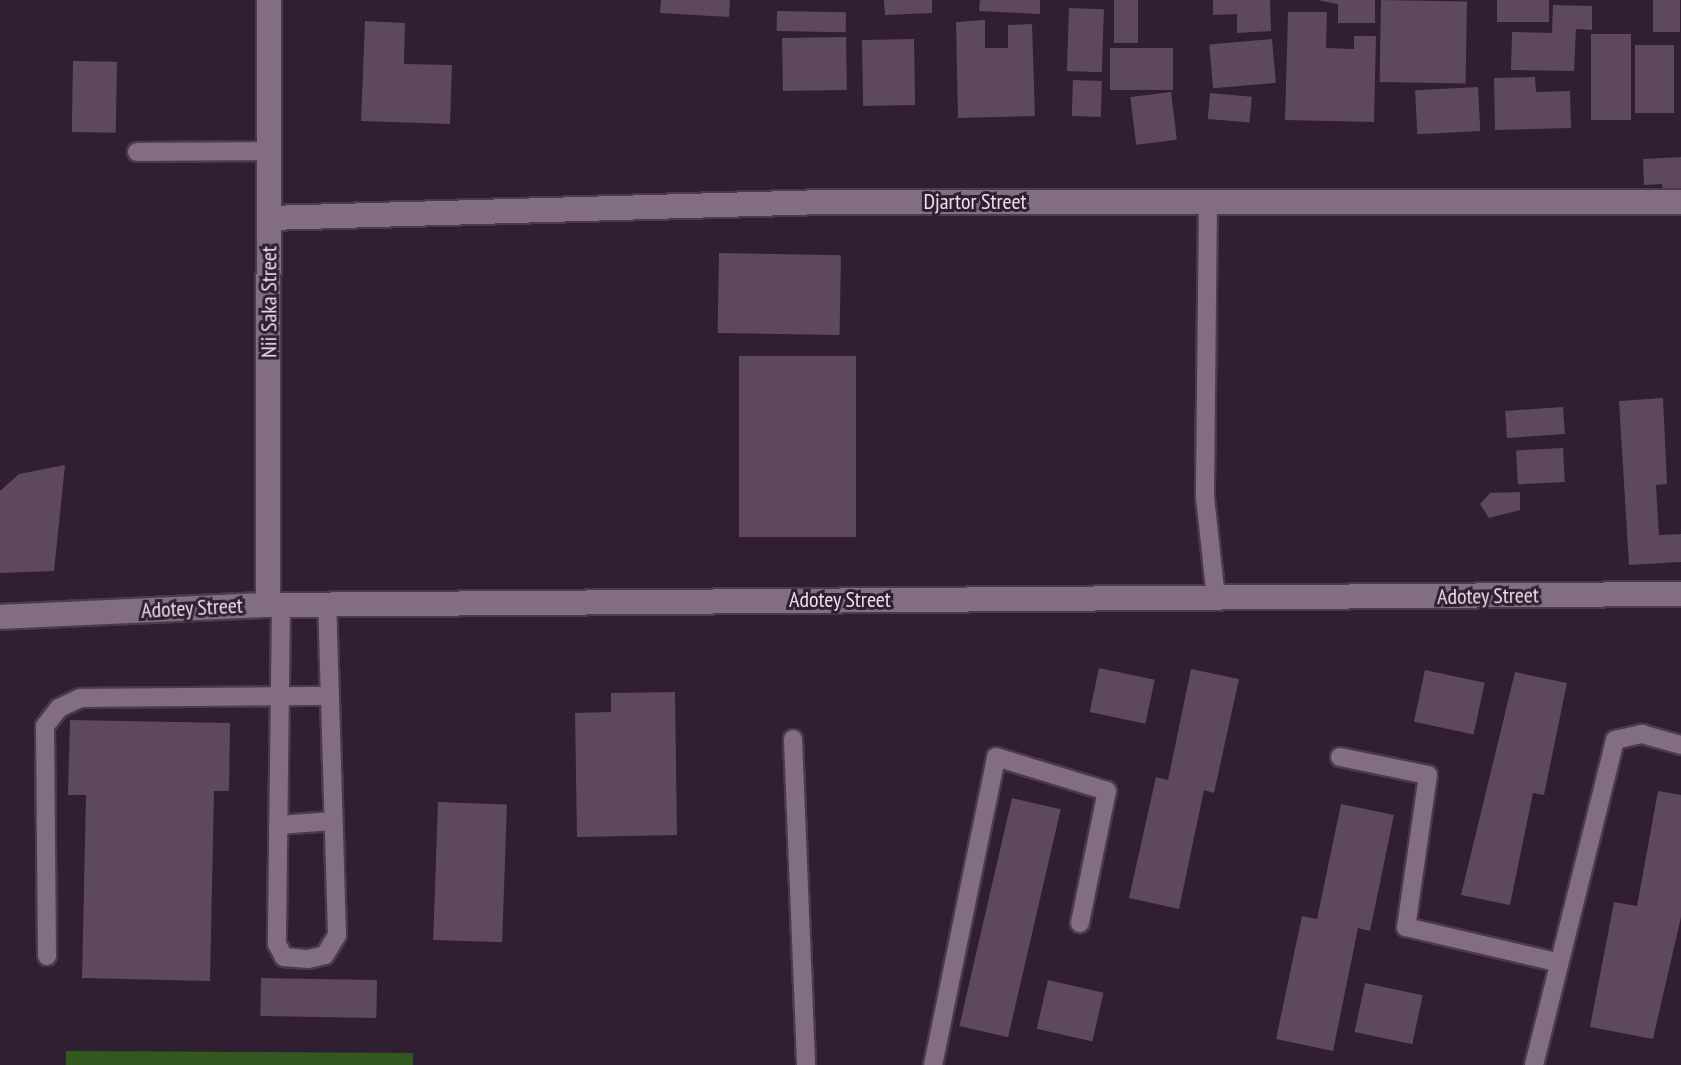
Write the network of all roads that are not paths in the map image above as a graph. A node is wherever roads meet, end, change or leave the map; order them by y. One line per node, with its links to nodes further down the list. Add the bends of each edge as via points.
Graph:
1 (269, 0): 2 (street, Nii Saka Street)
2 (270, 151): 3 (lane); 6 (street, Nii Saka Street)
3 (137, 152)
4 (1681, 202): 5 (street, Djartor Street)
5 (1208, 203): 6 (street, Djartor Street, via 823,202); 8 (lane, via 1205,497)
6 (269, 218): 10 (street, Nii Saka Street)
7 (1681, 594): 8 (street, Adotey Street)
8 (1216, 599): 9 (street, Adotey Street)
9 (327, 604): 10 (street, Adotey Street); 12 (lane)
10 (274, 605): 11 (street, Adotey Street); 13 (lane)
11 (0, 617)
12 (330, 696): 13 (lane); 17 (lane)
13 (280, 698): 18 (lane); 20 (lane, via 80,698 59,708 45,726)
14 (793, 739): 22 (lane)
15 (1681, 745): 21 (lane, via 1642,734 1615,740)
16 (1340, 757): 21 (lane, via 1428,775 1406,927)
17 (333, 821): 18 (lane); 18 (lane, via 337,935 325,955 308,959 284,957 277,944)
18 (278, 825)
19 (1080, 923): 23 (lane, via 1107,791 996,757)
20 (47, 956)
21 (1556, 962): 24 (lane)
22 (806, 1065)
23 (933, 1065)
24 (1534, 1065)

